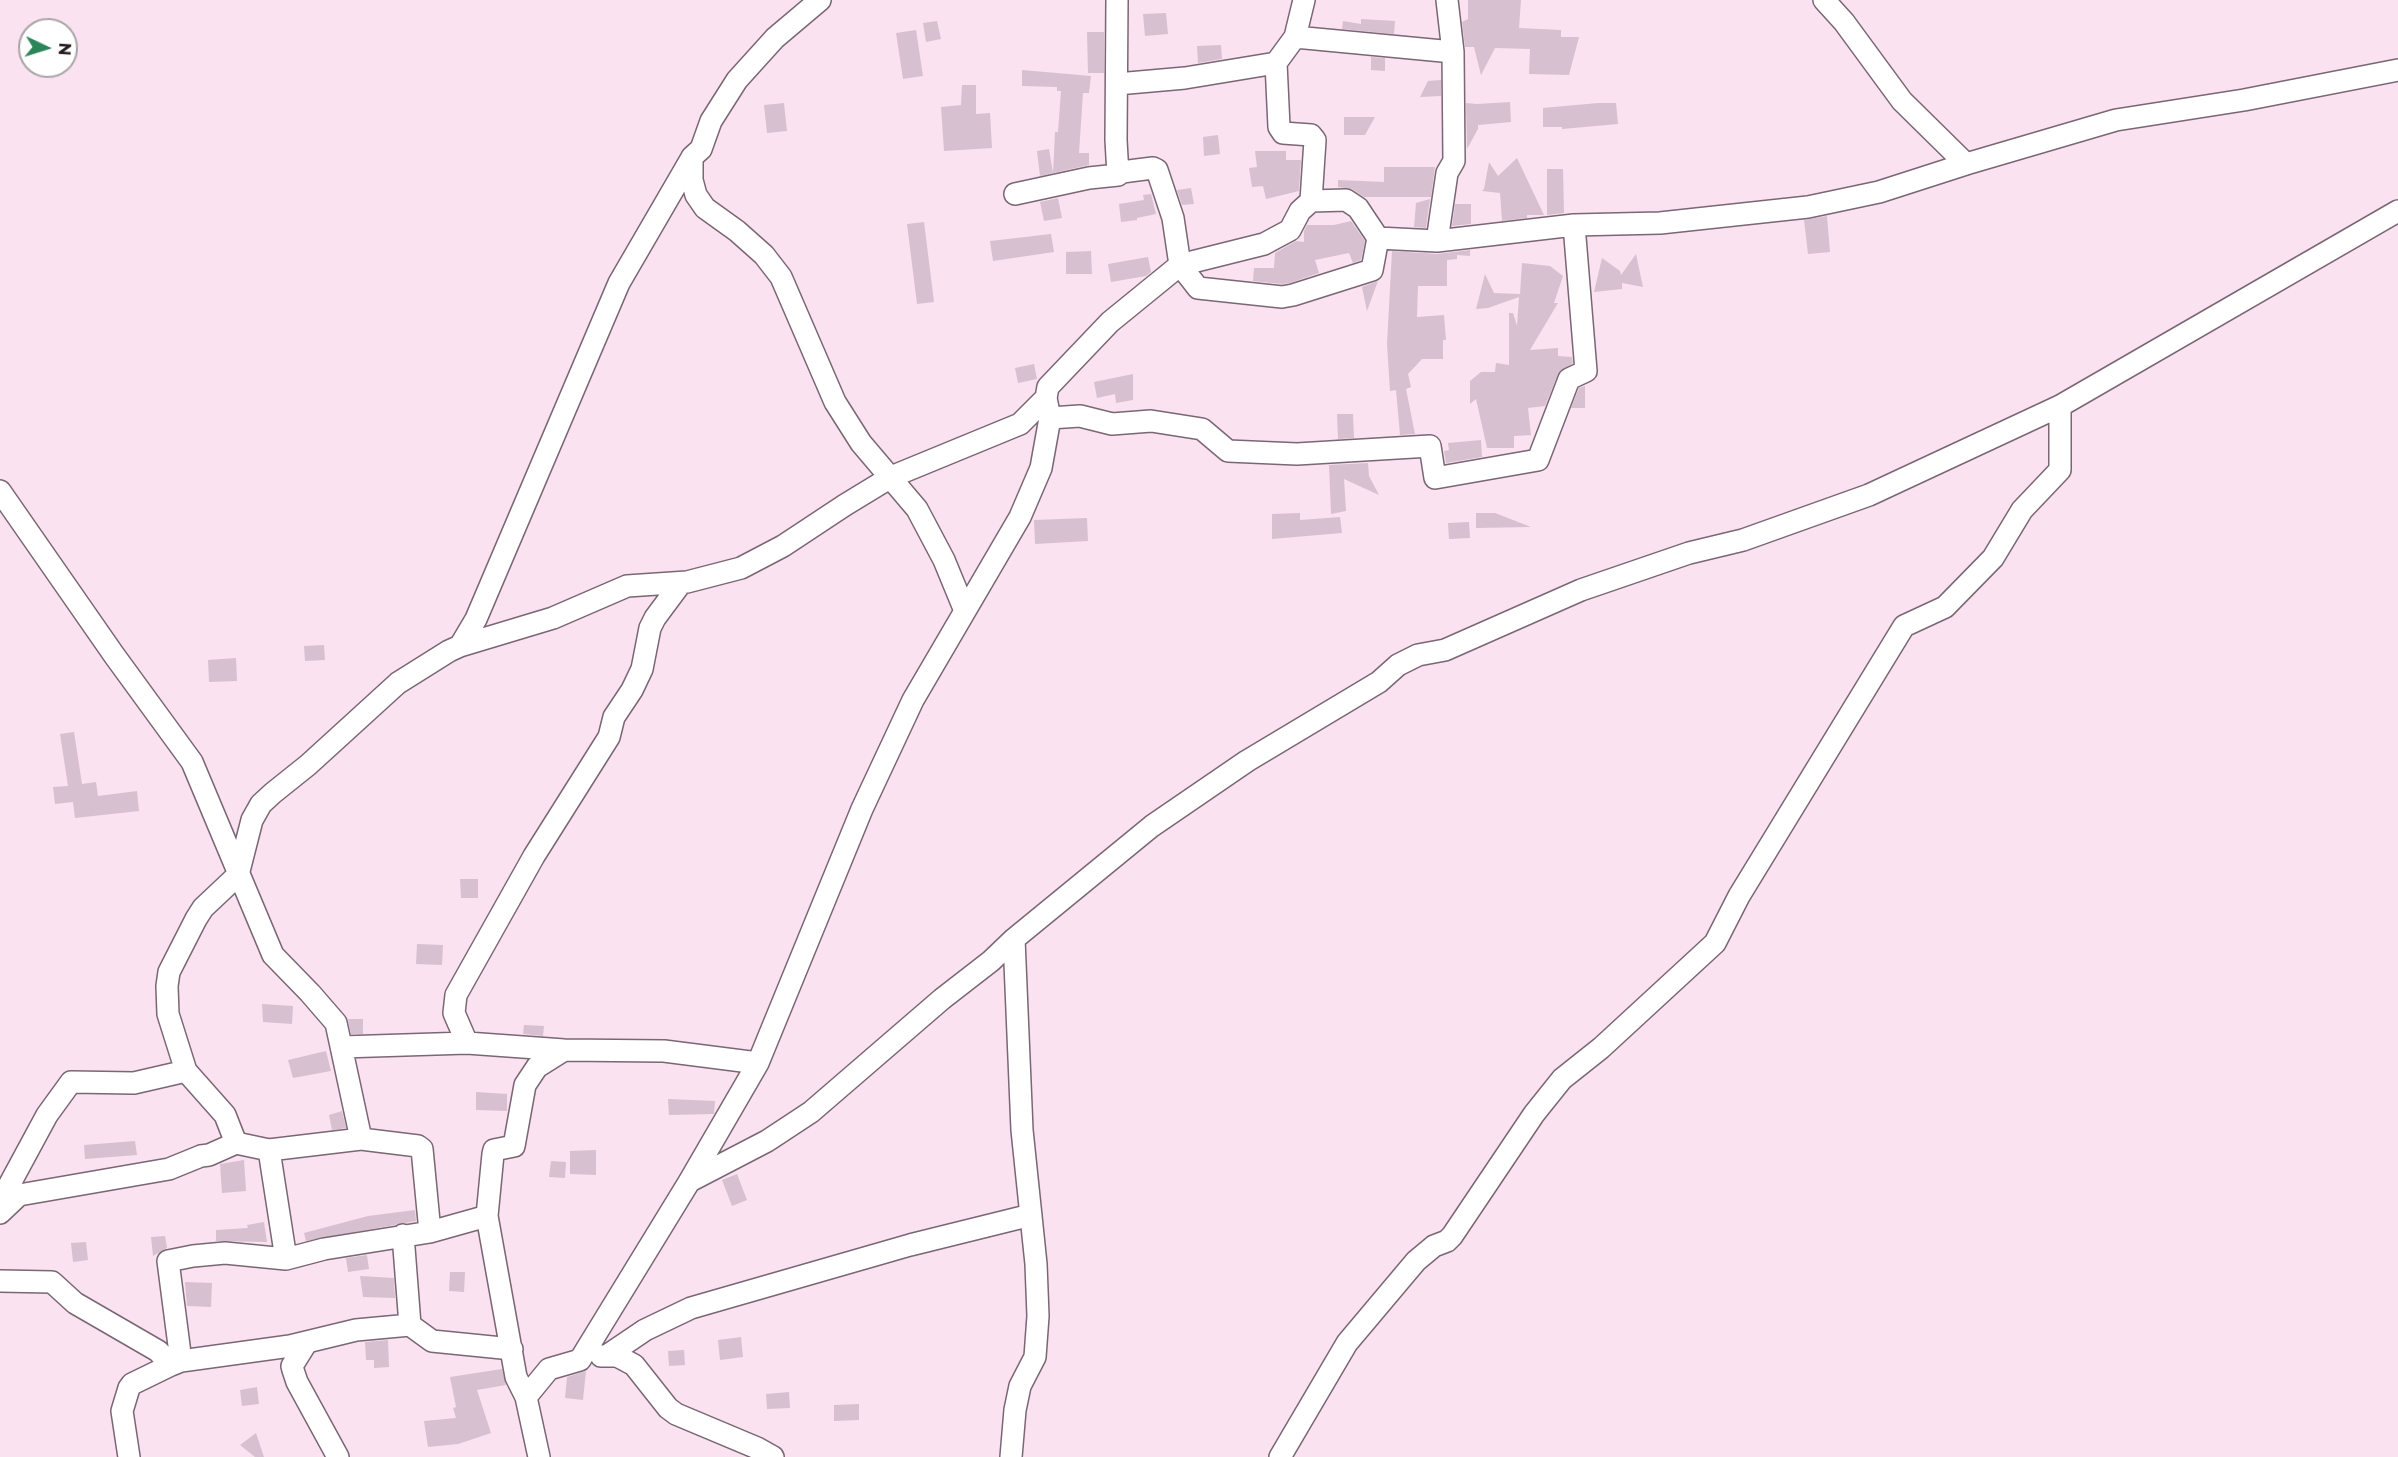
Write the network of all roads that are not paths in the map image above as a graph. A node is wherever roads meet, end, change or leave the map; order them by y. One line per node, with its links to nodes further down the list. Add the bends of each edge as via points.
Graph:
1 (820, 0): 11 (street, via 775,38 737,80 711,122 701,149)
2 (1117, 0): 10 (street)
3 (1304, 0): 6 (street)
4 (1447, 0): 7 (street)
5 (1824, 0): 12 (street, via 1902,101)
6 (1295, 37): 7 (street); 8 (street)
7 (1454, 52): 19 (street, via 1454,161 1447,173)
8 (1276, 63): 10 (street); 15 (street, via 1280,131 1311,135 1316,140)
9 (2398, 70): 12 (street, via 2116,120)
10 (1117, 84): 13 (street)
11 (692, 157): 23 (street, via 696,195 705,208 764,255 781,277 835,402 861,443); 27 (street, via 619,283 476,619)
12 (1966, 164): 17 (street, via 1879,192 1808,207 1660,223)
13 (1118, 175): 14 (street); 20 (street, via 1157,170 1173,218)
14 (1015, 194)
15 (1311, 201): 18 (street, via 1346,200 1358,208); 20 (street, via 1300,211 1290,230 1264,244)
16 (2398, 211): 21 (street)
17 (1574, 225): 19 (street); 22 (street, via 1586,371 1569,379 1538,460 1435,477 1430,446 1297,454 1228,451 1202,429 1151,421 1112,424)
18 (1378, 238): 19 (street); 20 (street, via 1372,270 1288,296 1198,288)
19 (1437, 241)
20 (1180, 265): 22 (street, via 1110,322 1048,387)
21 (2060, 406): 29 (street, via 1869,495 1743,540 1689,553 1581,590 1445,650 1418,655 1247,761 1152,826); 59 (street, via 2060,470 2022,510 1993,558 1945,607 1904,626 1739,896 1715,943 1562,1079 1452,1236 1416,1261 1347,1343)
22 (1048, 408): 23 (street, via 1020,424); 26 (street, via 1041,468 1020,517)
23 (891, 477): 25 (street, via 758,560); 26 (street, via 925,522)
24 (0, 491): 28 (street, via 186,753)
25 (681, 583): 27 (street, via 627,586 553,618); 30 (street, via 650,627 642,669 614,717 609,737 534,856 456,995 454,1013)
26 (965, 611): 33 (street, via 913,700 862,809)
27 (460, 646): 28 (street, via 398,683 261,804 252,820)
28 (238, 875): 31 (street, via 273,955 336,1023); 34 (street, via 203,908 169,972 168,1014)
29 (1014, 939): 38 (street, via 811,1112 767,1141); 41 (street, via 1022,1130)
30 (467, 1043): 31 (street); 32 (street)
31 (342, 1047): 35 (street)
32 (564, 1050): 33 (street, via 664,1051); 42 (street, via 537,1067 525,1085 514,1146 494,1150)
33 (758, 1062): 38 (street)
34 (186, 1071): 36 (street, via 225,1115); 39 (street, via 134,1083 71,1082 47,1115)
35 (361, 1139): 37 (street); 43 (street, via 422,1149)
36 (236, 1143): 37 (street); 40 (street, via 169,1169 19,1196)
37 (269, 1150): 45 (street)
38 (689, 1182): 51 (street)
39 (0, 1202)
40 (0, 1213)
41 (1031, 1215): 50 (street, via 690,1308 645,1330); 58 (street, via 1037,1285 1036,1347 1020,1386)
42 (487, 1216): 43 (street); 49 (street)
43 (430, 1232): 44 (street)
44 (403, 1235): 45 (street); 47 (street)
45 (286, 1259): 52 (street, via 225,1253 168,1261)
46 (0, 1281): 52 (street, via 52,1282 75,1303)
47 (410, 1325): 48 (street, via 356,1330); 49 (street, via 432,1341)
48 (307, 1342): 52 (street); 55 (street, via 293,1370)
49 (512, 1349): 53 (street, via 516,1377)
50 (608, 1355): 51 (street); 57 (street, via 634,1365 676,1414)
51 (580, 1360): 53 (street, via 549,1369)
52 (176, 1363): 54 (street, via 129,1388 122,1411)
53 (526, 1398): 56 (street)
54 (129, 1457)
55 (338, 1457)
56 (539, 1457)
57 (773, 1457)
58 (1011, 1457)
59 (1280, 1457)

